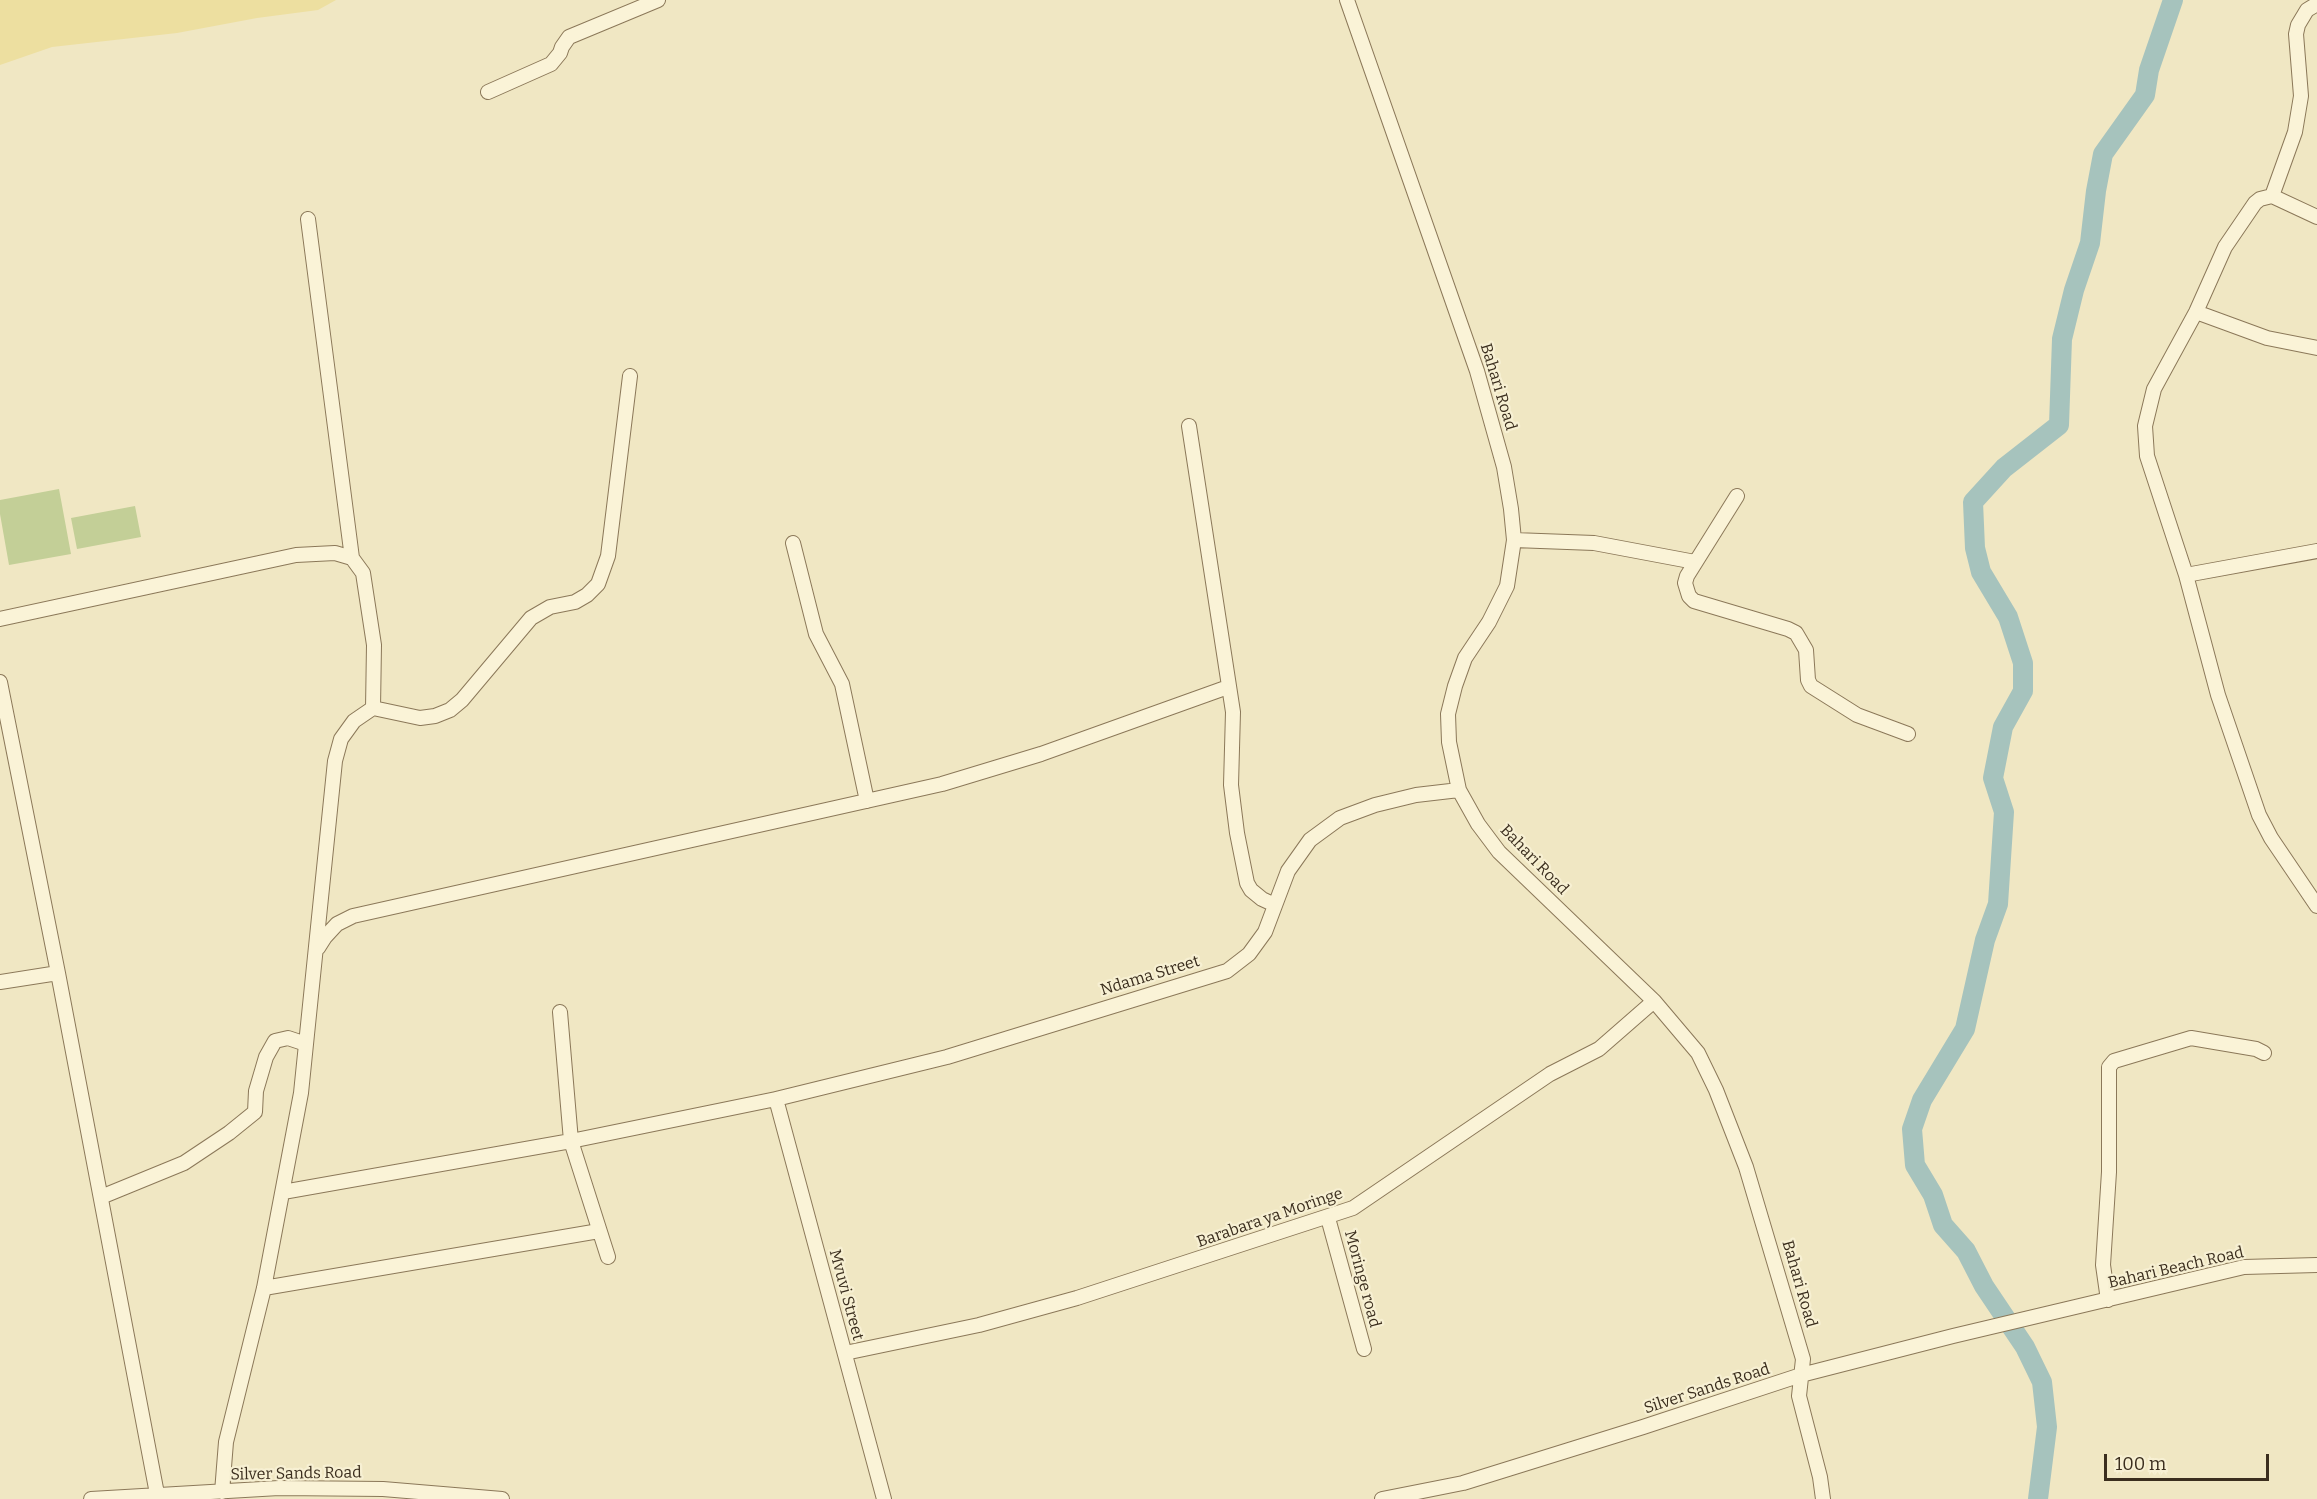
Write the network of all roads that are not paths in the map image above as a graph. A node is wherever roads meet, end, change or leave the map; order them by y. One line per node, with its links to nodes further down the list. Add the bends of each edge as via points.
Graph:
1 (658, 0): 4 (street, via 569,37 551,64)
2 (1347, 0): 13 (street, Bahari Road, via 1477,371 1504,467)
3 (2317, 4): 5 (street, via 2307,10 2298,25 2301,96 2295,132)
4 (488, 93)
5 (2272, 196): 6 (street); 8 (street, via 2255,203 2225,248)
6 (2317, 217)
7 (308, 219): 16 (street)
8 (2196, 312): 9 (street, via 2267,338); 18 (street, via 2154,389 2145,426 2147,456)
9 (2317, 348)
10 (630, 376): 22 (street, via 608,556 598,584 575,602 550,607 531,618 450,710 420,718)
11 (1189, 426): 21 (street)
12 (1737, 496): 17 (street)
13 (1514, 540): 17 (street, via 1594,543); 24 (street, Bahari Road, via 1507,586 1490,622 1465,658 1448,714 1449,742)
14 (793, 543): 25 (street, via 816,634 842,684)
15 (2317, 551): 18 (street)
16 (352, 558): 19 (street, via 335,553 296,555); 22 (street, via 363,573 374,645)
17 (1695, 562): 23 (street, via 1685,583 1694,601 1796,633 1806,650 1811,686 1857,715)
18 (2186, 575): 27 (street, via 2218,695 2259,815)
19 (0, 619)
20 (0, 682): 29 (street)
21 (1228, 687): 25 (street, via 1041,754 942,784); 26 (street, via 1233,712 1231,785 1246,876 1251,890)
22 (373, 708): 28 (street, via 354,721 341,739 335,761)
23 (1908, 734)
24 (1460, 790): 26 (street, Ndama Street, via 1416,795 1340,818 1310,840 1288,871); 31 (street, Bahari Road, via 1499,852)
25 (867, 801): 28 (street, via 352,916 337,924)
26 (1275, 905): 35 (street, Ndama Street, via 1265,932 1249,954 1227,971 947,1057)
27 (2317, 906)
28 (316, 952): 33 (street)
29 (58, 973): 30 (street); 38 (street)
30 (0, 982)
31 (1654, 1001): 39 (street, Barabara ya Moringe, via 1599,1049 1550,1074 1353,1208); 48 (street, Bahari Road, via 1698,1053 1716,1090 1746,1167 1781,1281 1803,1359)
32 (560, 1012): 36 (street)
33 (306, 1044): 37 (street); 38 (street, via 288,1038 275,1041 256,1091 255,1112 229,1133 184,1163)
34 (2264, 1053): 44 (street, via 2191,1038 2114,1061 2109,1066 2109,1172 2103,1265)
35 (776, 1099): 36 (street, Ndama Street); 47 (street, Mvuvi Street)
36 (571, 1141): 37 (street, Ndama Street); 40 (street)
37 (284, 1192): 43 (street)
38 (101, 1197): 51 (street)
39 (1328, 1218): 46 (street, Moringe road); 47 (street, Barabara ya Moringe, via 1077,1298 979,1325)
40 (599, 1231): 41 (street); 43 (street)
41 (608, 1257)
42 (2317, 1265): 44 (street, Bahari Beach Road, via 2244,1267)
43 (264, 1288): 49 (street, via 226,1442)
44 (2108, 1300): 45 (street, Bahari Beach Road)
45 (2044, 1314): 48 (street, Silver Sands Road)
46 (1364, 1349)
47 (844, 1353): 54 (street, Mvuvi Street)
48 (1801, 1375): 55 (street, Silver Sands Road, via 1463,1483); 56 (street, Bahari Road, via 1799,1396)
49 (222, 1492): 50 (street, Silver Sands Road, via 279,1488); 51 (street, Silver Sands Road)
50 (383, 1494): 53 (street, Silver Sands Road)
51 (158, 1497): 52 (street, Silver Sands Road)
52 (91, 1499)
53 (502, 1499)
54 (884, 1499)
55 (1382, 1499)
56 (1823, 1499)

